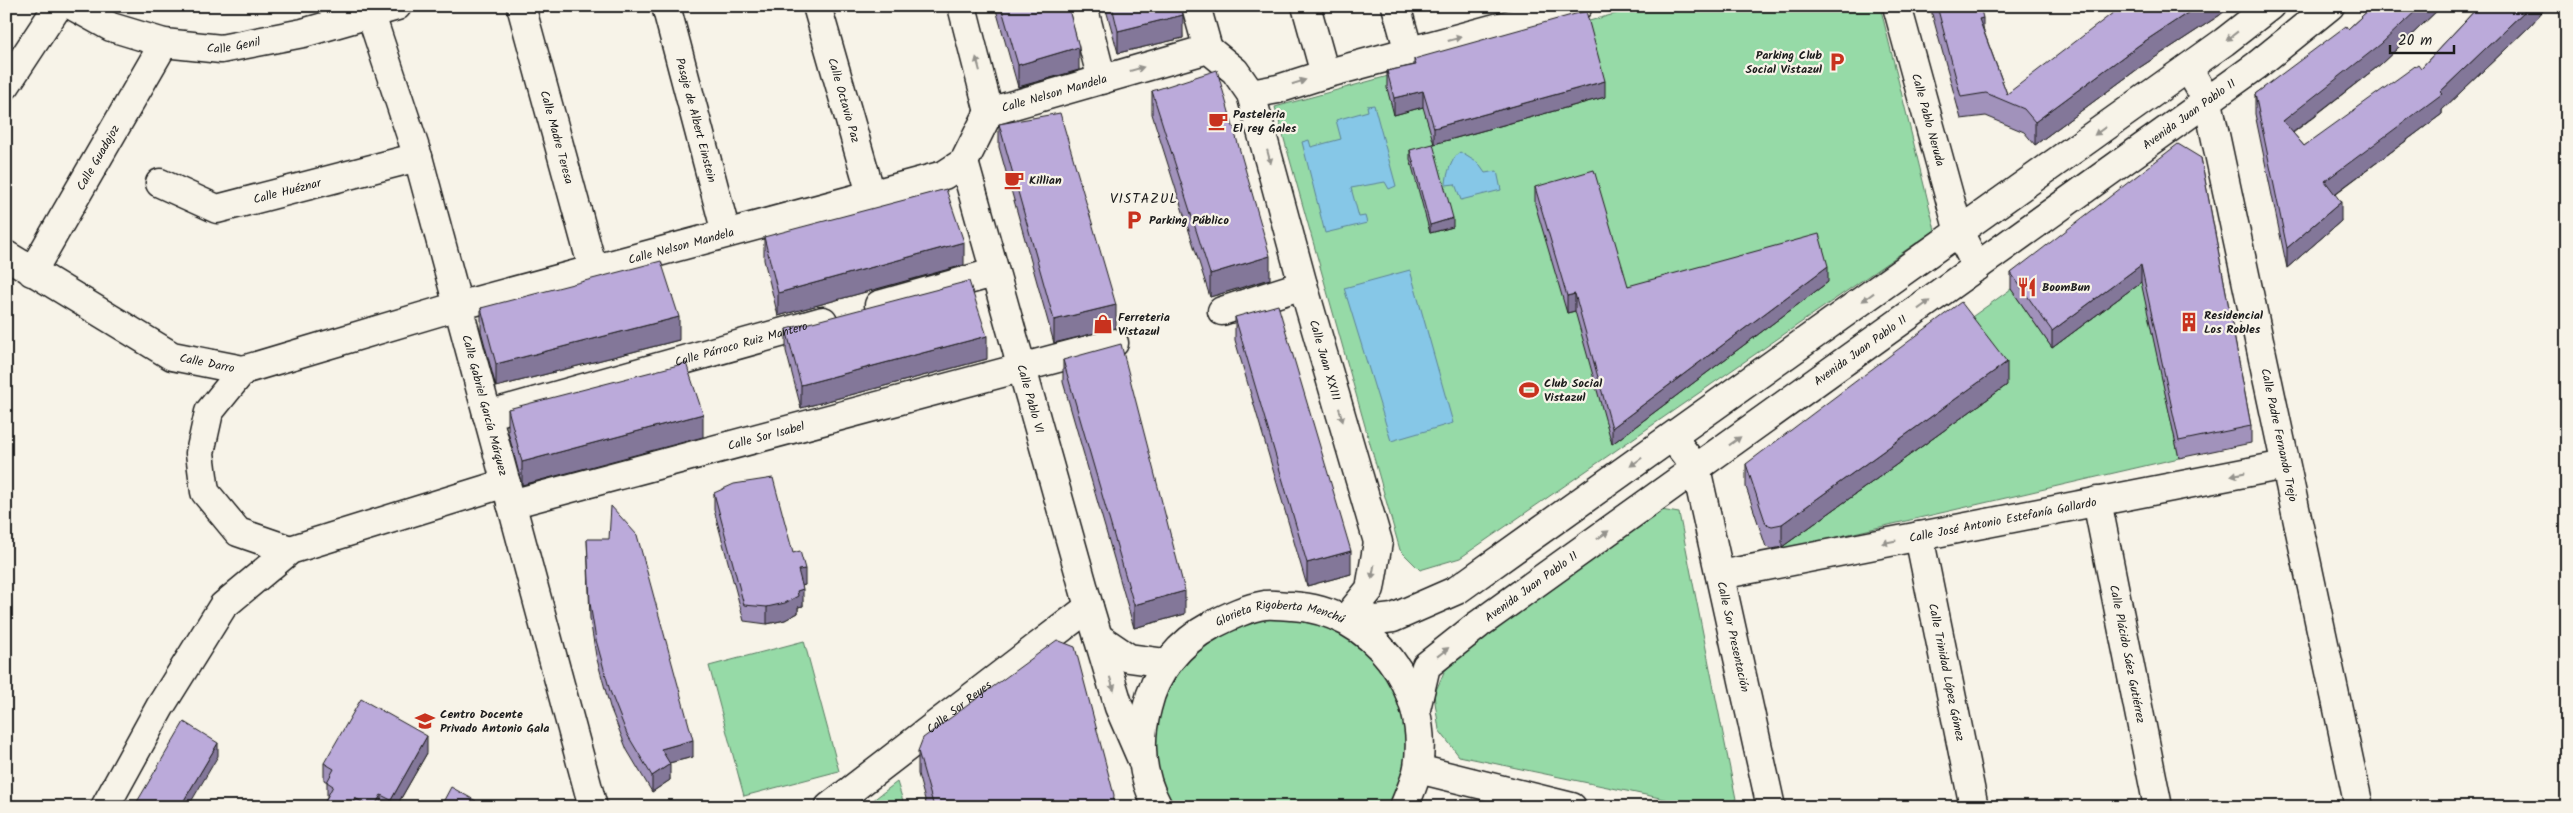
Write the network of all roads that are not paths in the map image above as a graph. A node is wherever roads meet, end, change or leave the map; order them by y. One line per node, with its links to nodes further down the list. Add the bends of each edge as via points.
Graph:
1 (58, 6): 24 (street)
2 (73, 6): 18 (street, Calle Genil, via 111,27)
3 (397, 6): 16 (street, Calle Genil)
4 (521, 6): 36 (street, Calle Madre Teresa)
5 (666, 6): 33 (street, Pasaje de Albert Einstein)
6 (817, 6): 31 (street, Calle Octavio Paz)
7 (962, 6): 27 (street, one-way to 7)
8 (1083, 6): 23 (street)
9 (1196, 6): 19 (street)
10 (1306, 6): 22 (street)
11 (1396, 6): 20 (street)
12 (1578, 6): 17 (street)
13 (1896, 6): 32 (street, Calle Pablo Neruda)
14 (2270, 6): 21 (street, one-way to 21)
15 (2330, 6): 26 (street, Avenida Juan Pablo II)
16 (369, 10): 18 (street, Calle Genil, via 303,33 221,49); 28 (street, Calle Gabriel García Márquez)
17 (1491, 17): 20 (street, one-way to 17)
18 (164, 43): 37 (street, Calle Guadajoz)
19 (1208, 49): 23 (street, Calle Nelson Mandela, one-way to 19); 25 (street, via 1235,71)
20 (1409, 52): 22 (street)
21 (2188, 68): 26 (street, Calle Padre Fernando Trejo); 32 (street, one-way to 32)
22 (1325, 74): 25 (street, one-way to 22)
23 (1102, 80): 27 (street, Calle Nelson Mandela)
24 (6, 85)
25 (1252, 94): 39 (street, Calle Juan XXIII, one-way to 39)
26 (2208, 102): 35 (street, Avenida Juan Pablo II); 47 (street, Calle Padre Fernando Trejo)
27 (990, 112): 29 (street, Calle Nelson Mandela)
28 (418, 157): 30 (street, Calle Huéznar, via 217,209); 40 (street, Calle Gabriel García Márquez)
29 (964, 162): 31 (street, Calle Nelson Mandela, via 944,175); 38 (street, Calle Pablo VI)
30 (160, 183)
31 (871, 194): 33 (street, Calle Nelson Mandela)
32 (1959, 232): 35 (street, Calle Pablo Neruda); 46 (street, one-way to 46)
33 (726, 233): 36 (street, Calle Nelson Mandela)
34 (6, 255): 37 (street, Calle Darro)
35 (1977, 267): 48 (street, Avenida Juan Pablo II, one-way to 35)
36 (593, 270): 40 (street, Calle Nelson Mandela)
37 (32, 272): 44 (street, Calle Darro, via 172,356)
38 (993, 273): 43 (street, Calle Pablo VI); 45 (street, Calle Párroco Ruiz Mantero)
39 (1303, 285): 41 (street); 55 (street, Calle Juan XXIII, one-way to 55, via 1378,542 1370,589)
40 (458, 306): 44 (street, Calle Darro); 45 (street, Calle Gabriel García Márquez)
41 (1222, 311)
42 (1114, 343): 43 (street, Calle Sor Isabel)
43 (1020, 368): 49 (street, Calle Sor Isabel); 54 (street, Calle Pablo VI)
44 (243, 370): 52 (street, via 209,412 200,453 205,492 238,532)
45 (488, 416): 49 (street, Calle Gabriel García Márquez)
46 (1672, 437): 48 (street); 55 (street, one-way to 55, via 1457,590 1393,618)
47 (2285, 465): 50 (street, Calle José Antonio Estefanía Gallardo, one-way to 50); 70 (street, Calle Padre Fernando Trejo)
48 (1696, 468): 53 (street, Calle Sor Presentación); 58 (street, Avenida Juan Pablo II, one-way to 48, via 1426,666 1479,624)
49 (508, 493): 52 (street, Calle Sor Isabel); 63 (street, Calle Gabriel García Márquez)
50 (2097, 502): 51 (street, Calle José Antonio Estefanía Gallardo); 69 (street, Calle Plácido Sáez Gutiérrez)
51 (1918, 536): 53 (street, Calle José Antonio Estefanía Gallardo, one-way to 53); 68 (street, Calle Trinidad López Gómez)
52 (290, 550): 62 (street, via 223,606 160,708)
53 (1720, 575): 67 (street, Calle Sor Presentación)
54 (1089, 607): 56 (street, Calle Pablo VI); 64 (street, Calle Sor Reyes)
55 (1348, 622): 57 (street, Glorieta Rigoberta Menchú, via 1307,607 1267,605 1238,611 1194,634); 58 (street, Glorieta Rigoberta Menchú, via 1380,646 1402,675)
56 (1098, 637): 57 (street, via 1129,658); 59 (street, Calle Pablo VI, one-way to 59, via 1119,707)
57 (1166, 663): 59 (street, Glorieta Rigoberta Menchú, via 1148,702 1142,726)
58 (1416, 709): 60 (street, Glorieta Rigoberta Menchú, via 1420,738)
59 (1142, 760): 65 (street, Glorieta Rigoberta Menchú, via 1150,794)
60 (1418, 769): 61 (street); 66 (street, Glorieta Rigoberta Menchú)
61 (1567, 806)
62 (105, 807)
63 (593, 807)
64 (830, 807)
65 (1158, 807)
66 (1404, 807)
67 (1771, 807)
68 (1974, 807)
69 (2158, 807)
70 (2359, 807)

